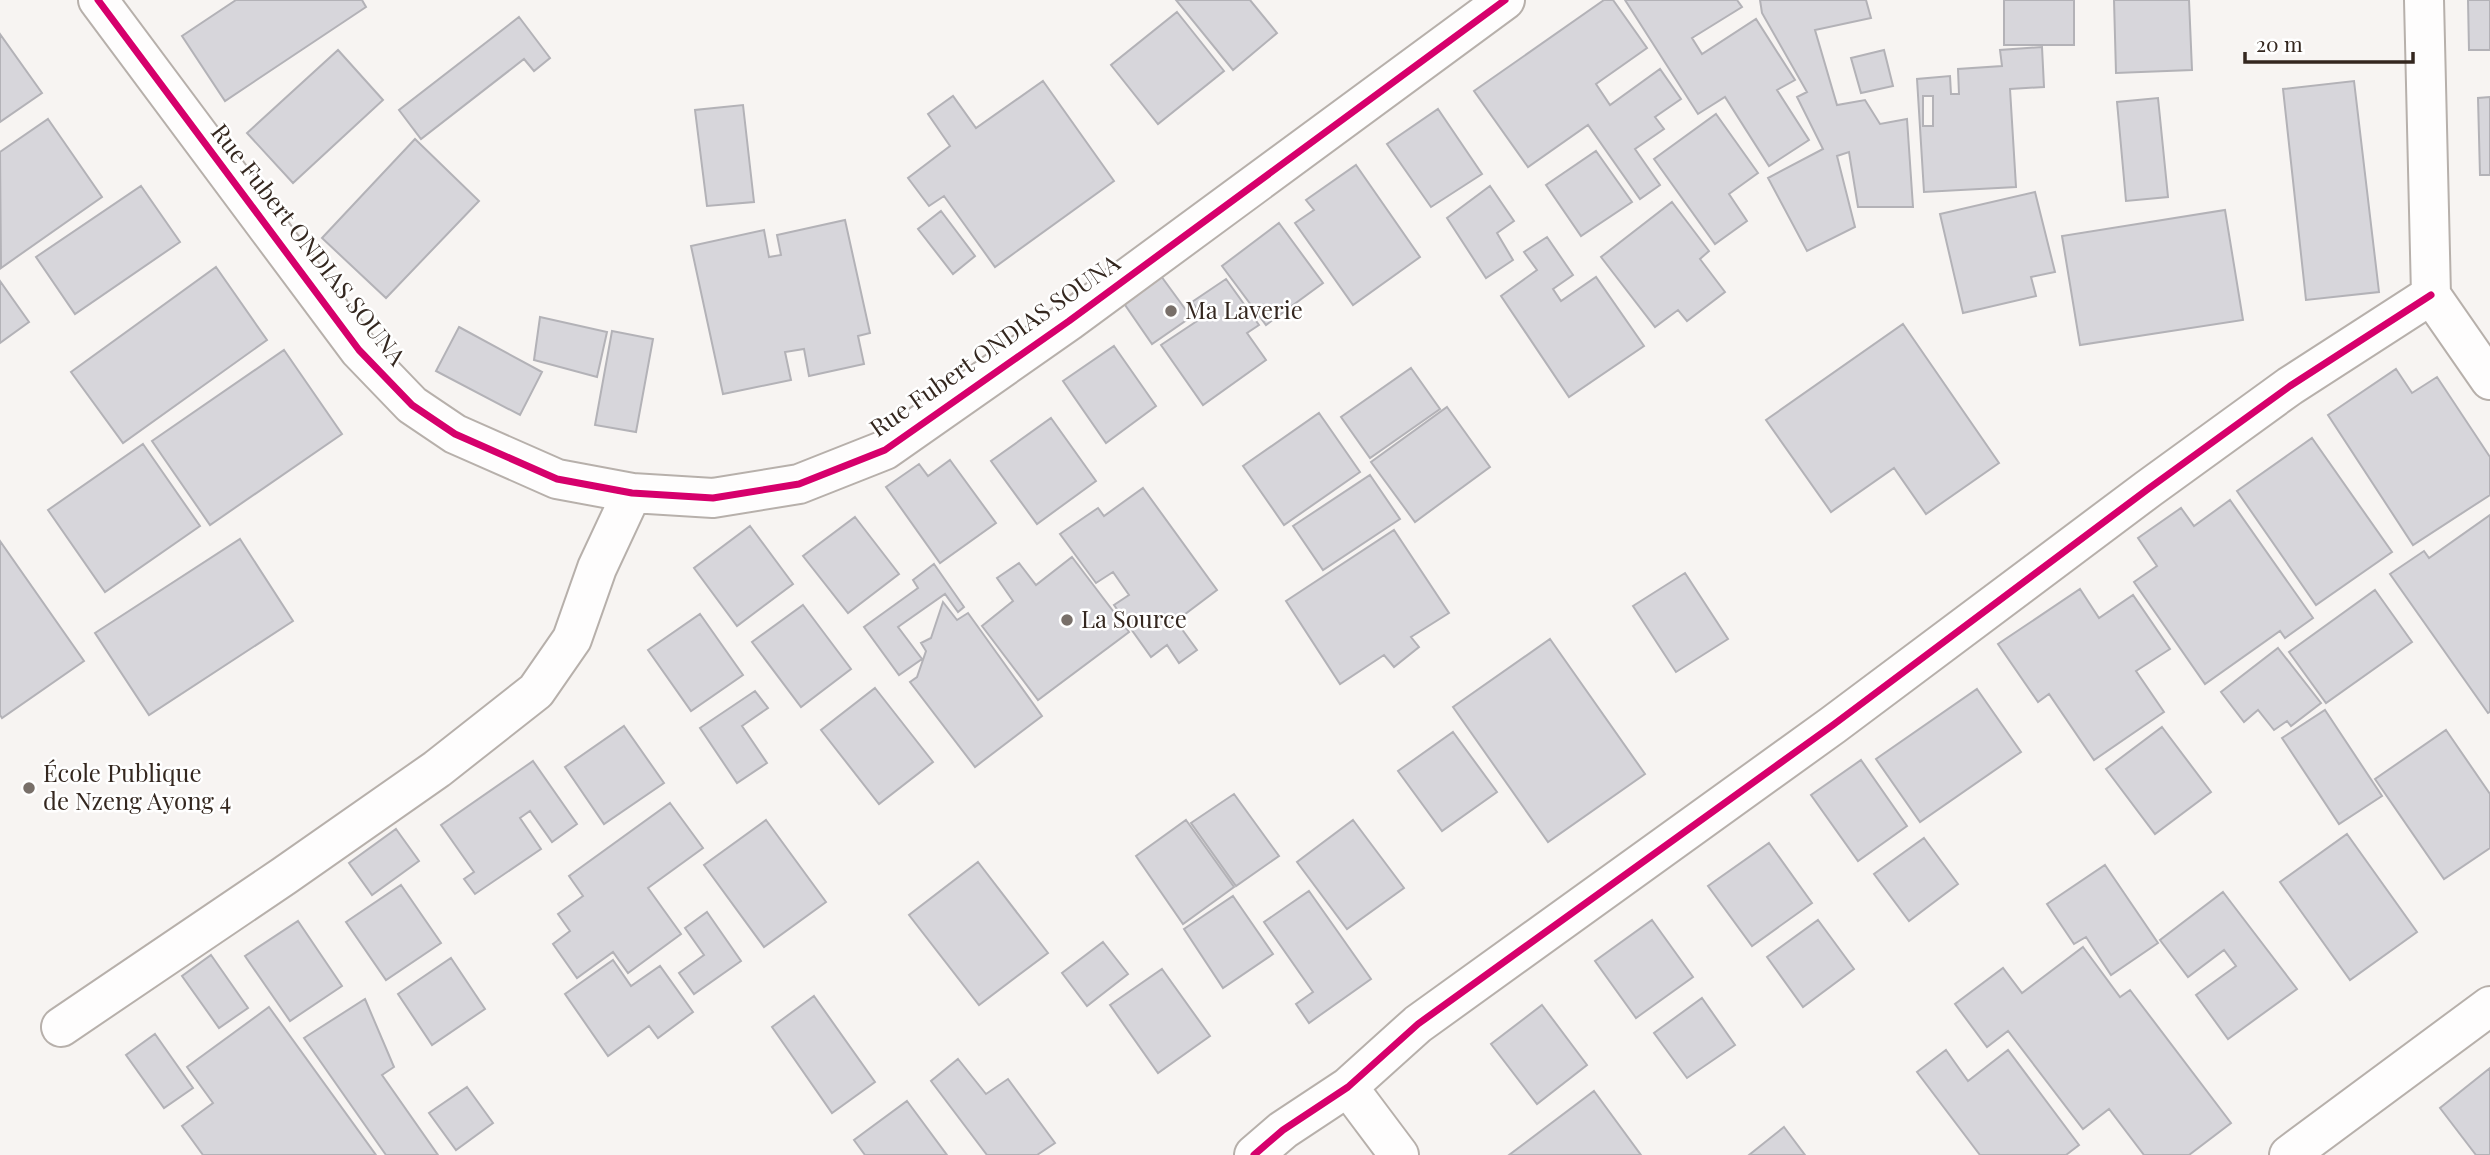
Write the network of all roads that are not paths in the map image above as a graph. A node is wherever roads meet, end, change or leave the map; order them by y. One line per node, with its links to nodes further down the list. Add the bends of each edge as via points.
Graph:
1 (98, 0): 6 (street, Rue Fubert ONDIAS SOUNA, via 359,350 412,405 455,434 557,479)
2 (1505, 0): 6 (street, Rue Fubert ONDIAS SOUNA, via 1069,321 885,450 799,484 713,498)
3 (2424, 0): 4 (street)
4 (2431, 295): 5 (street); 9 (street, via 2290,386 2148,489 1833,725 1418,1024)
5 (2490, 380)
6 (632, 493): 8 (street, via 597,568 572,639 536,691 437,769)
7 (2490, 1006): 12 (street)
8 (61, 1027)
9 (1349, 1087): 10 (street); 11 (street)
10 (1254, 1155)
11 (1399, 1155)
12 (2289, 1155)

